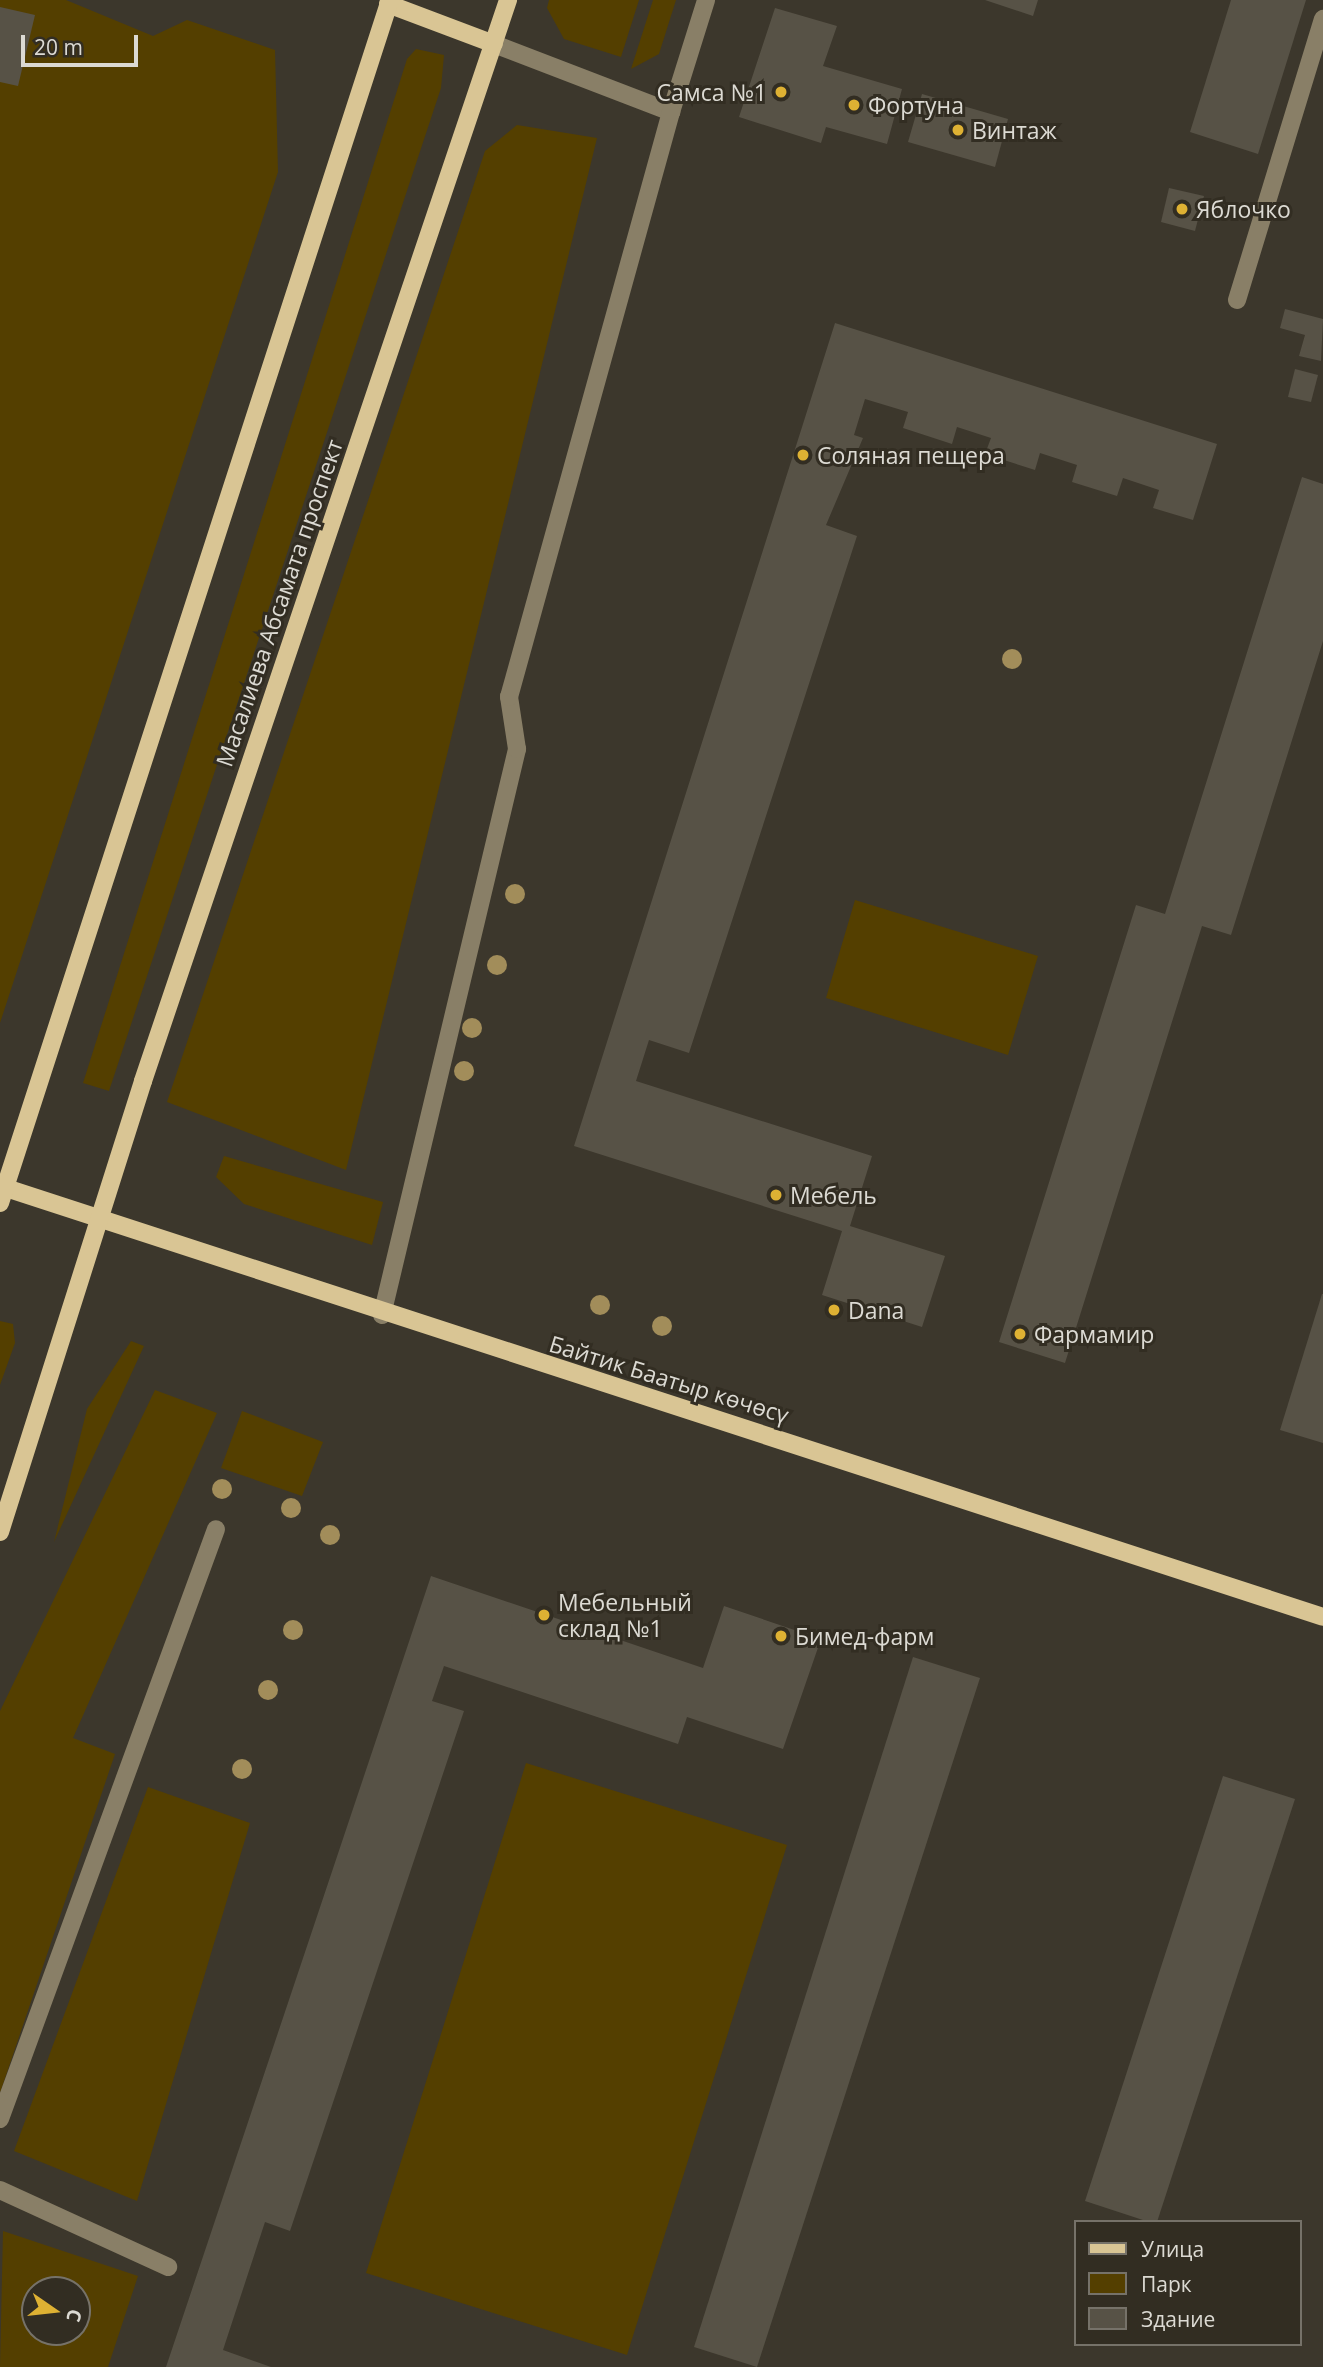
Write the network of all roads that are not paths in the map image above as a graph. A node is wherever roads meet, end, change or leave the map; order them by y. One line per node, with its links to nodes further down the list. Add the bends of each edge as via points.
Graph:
1 (508, 0): 5 (main road, Масалиева Абсамата проспект)
2 (706, 0): 6 (street)
3 (386, 1): 5 (main road); 8 (main road)
4 (1323, 19): 7 (street)
5 (494, 44): 6 (street); 9 (main road, Масалиева Абсамата проспект, via 148,1068)
6 (671, 112): 10 (street, via 509,697 516,749)
7 (1237, 300)
8 (2, 1192): 9 (main road, Байтик Баатыр көчөсү)
9 (101, 1223): 10 (main road, Байтик Баатыр көчөсү); 12 (main road, Масалиева Абсамата проспект)
10 (382, 1315): 13 (main road, Байтик Баатыр көчөсү, via 904,1477)
11 (216, 1529): 14 (street)
12 (0, 1532)
13 (1323, 1617)
14 (0, 2119)
15 (0, 2190): 16 (street)
16 (168, 2267)

